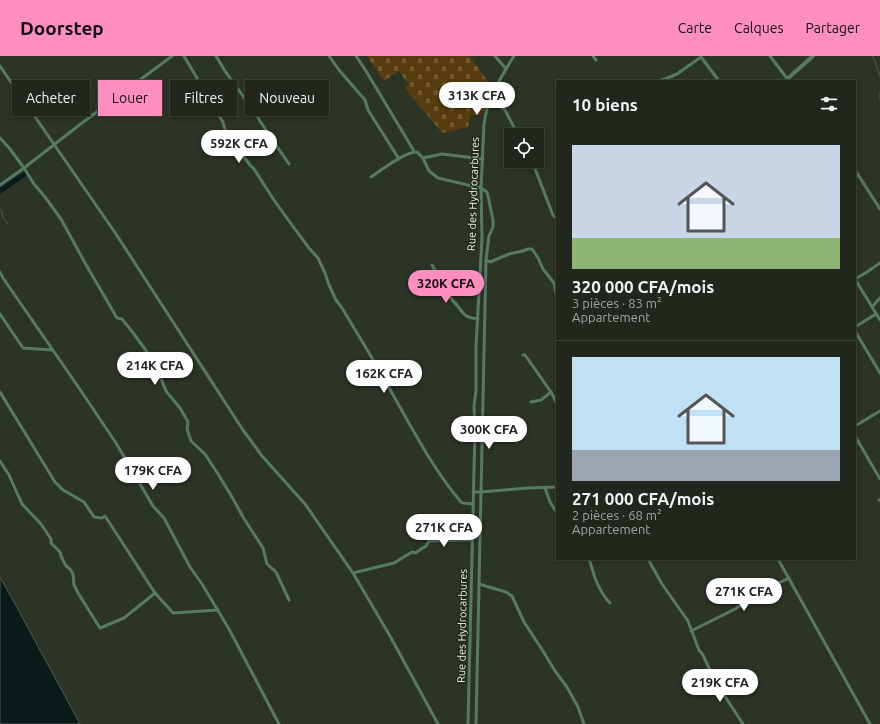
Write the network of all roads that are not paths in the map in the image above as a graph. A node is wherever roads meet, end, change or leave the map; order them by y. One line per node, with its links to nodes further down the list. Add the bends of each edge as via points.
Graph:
1 (172, 56): 21 (street)
2 (184, 56): 68 (street, via 222,119 225,132 318,258 336,300 436,469 461,502)
3 (216, 56): 26 (street)
4 (329, 56): 23 (street, via 365,100 368,110)
5 (356, 56): 22 (street)
6 (495, 56): 14 (street)
7 (514, 56): 14 (street, Rue des Hydrocarbures)
8 (593, 56): 12 (street)
9 (770, 56): 17 (street)
10 (813, 56): 17 (street)
11 (701, 57): 15 (street, via 677,74); 16 (street)
12 (596, 60)
13 (0, 66): 21 (street)
14 (506, 69): 18 (street, Rue des Hydrocarbures)
15 (662, 80)
16 (718, 80)
17 (787, 80)
18 (490, 99): 19 (street, via 505,110); 25 (street, Rue des Hydrocarbures, via 485,115)
19 (514, 128)
20 (0, 138): 27 (street)
21 (55, 145): 27 (street); 74 (street, via 243,430 262,456 305,504)
22 (414, 151): 23 (street); 24 (street)
23 (399, 158): 30 (street)
24 (423, 158): 25 (street, via 442,154); 32 (street, via 429,171 438,178)
25 (483, 159): 32 (street, Rue des Hydrocarbures)
26 (289, 164)
27 (24, 168): 31 (street); 78 (street, via 61,219 117,318 122,319 147,352 166,391 188,422 187,429 191,441 205,454 218,474 263,548 268,564 276,572)
28 (535, 168): 34 (street)
29 (856, 172): 33 (street)
30 (371, 177)
31 (0, 185)
32 (481, 188): 35 (street, via 487,192 493,220); 46 (street, Rue des Hydrocarbures, via 482,238)
33 (880, 209)
34 (556, 218)
35 (486, 260): 41 (street, via 490,262 509,254 532,249 554,283); 51 (street)
36 (880, 263): 39 (street)
37 (432, 264): 46 (street, via 452,300 464,314)
38 (0, 272): 52 (street)
39 (856, 278)
40 (856, 281): 43 (street)
41 (556, 294)
42 (880, 298): 43 (street)
43 (872, 307): 45 (street)
44 (0, 314): 52 (street, via 24,348)
45 (876, 314): 47 (street); 48 (street)
46 (478, 319): 50 (street, Rue des Hydrocarbures)
47 (880, 320)
48 (856, 326)
49 (856, 333): 54 (street)
50 (476, 346): 51 (street); 66 (street, Rue des Hydrocarbures)
51 (484, 347): 67 (street)
52 (52, 350): 80 (street, via 164,518 190,567)
53 (523, 355): 56 (street)
54 (880, 374)
55 (0, 392): 77 (street, via 55,482 63,490 84,502 94,517 105,516)
56 (551, 392): 57 (street, via 541,400); 58 (street)
57 (531, 402)
58 (556, 402)
59 (880, 411): 60 (street)
60 (856, 425)
61 (856, 438): 63 (street)
62 (0, 461): 77 (street, via 22,504 41,524 60,552 73,574 78,593 100,628 124,618)
63 (880, 479)
64 (556, 487): 65 (street)
65 (545, 488): 67 (street); 69 (street)
66 (473, 492): 67 (street); 68 (street, Rue des Hydrocarbures)
67 (481, 492): 76 (street)
68 (473, 504): 70 (street, Rue des Hydrocarbures)
69 (556, 511)
70 (472, 540): 74 (street, via 429,541 426,546 395,563); 84 (street, Rue des Hydrocarbures)
71 (590, 560): 79 (street, via 592,571)
72 (649, 560): 81 (street, via 688,621)
73 (779, 560): 75 (street)
74 (353, 573): 83 (street)
75 (789, 578): 81 (street); 88 (street)
76 (479, 584): 85 (street); 86 (street, via 512,596 524,622 567,687)
77 (155, 593): 80 (street, via 174,613)
78 (289, 600)
79 (610, 603)
80 (218, 610): 82 (street)
81 (691, 631): 87 (street, via 715,681)
82 (280, 724)
83 (438, 724)
84 (468, 724)
85 (476, 724)
86 (584, 724)
87 (743, 724)
88 (870, 724)

